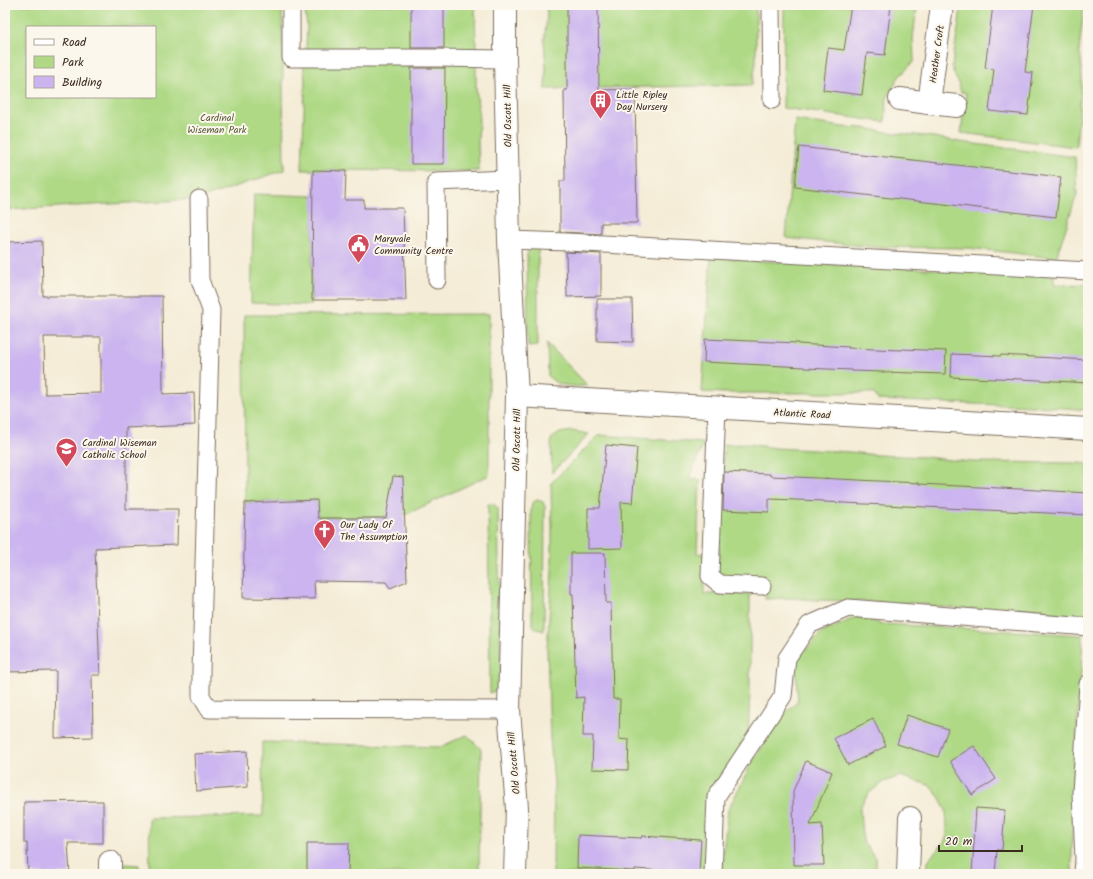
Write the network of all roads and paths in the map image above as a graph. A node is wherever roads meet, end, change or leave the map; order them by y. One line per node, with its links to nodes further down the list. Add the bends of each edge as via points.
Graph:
1 (291, 5): 5 (lane, via 292,58)
2 (505, 5): 5 (street, Old Oscott Hill)
3 (771, 5): 6 (lane)
4 (942, 5): 8 (street, Heather Croft)
5 (505, 59): 10 (street, Old Oscott Hill)
6 (772, 100)
7 (900, 100): 8 (street)
8 (929, 103): 9 (street)
9 (957, 106)
10 (508, 179): 12 (street, Old Oscott Hill); 14 (lane, via 436,182)
11 (199, 199): 21 (lane, via 200,280 211,310 201,696 209,709)
12 (509, 240): 13 (lane); 15 (street, Old Oscott Hill)
13 (1088, 270)
14 (437, 280)
15 (517, 396): 16 (street, Atlantic Road); 21 (street, Old Oscott Hill)
16 (717, 408): 17 (street, Atlantic Road); 18 (lane, via 710,576 720,584)
17 (1088, 429)
18 (762, 586)
19 (1088, 627): 24 (lane, via 848,608 809,625 787,658 783,696 716,797)
20 (1088, 684): 26 (lane, via 1081,793)
21 (508, 710): 23 (street, Old Oscott Hill, via 517,808)
22 (910, 818): 25 (street)
23 (515, 874)
24 (713, 874)
25 (908, 874)
26 (1083, 874)

